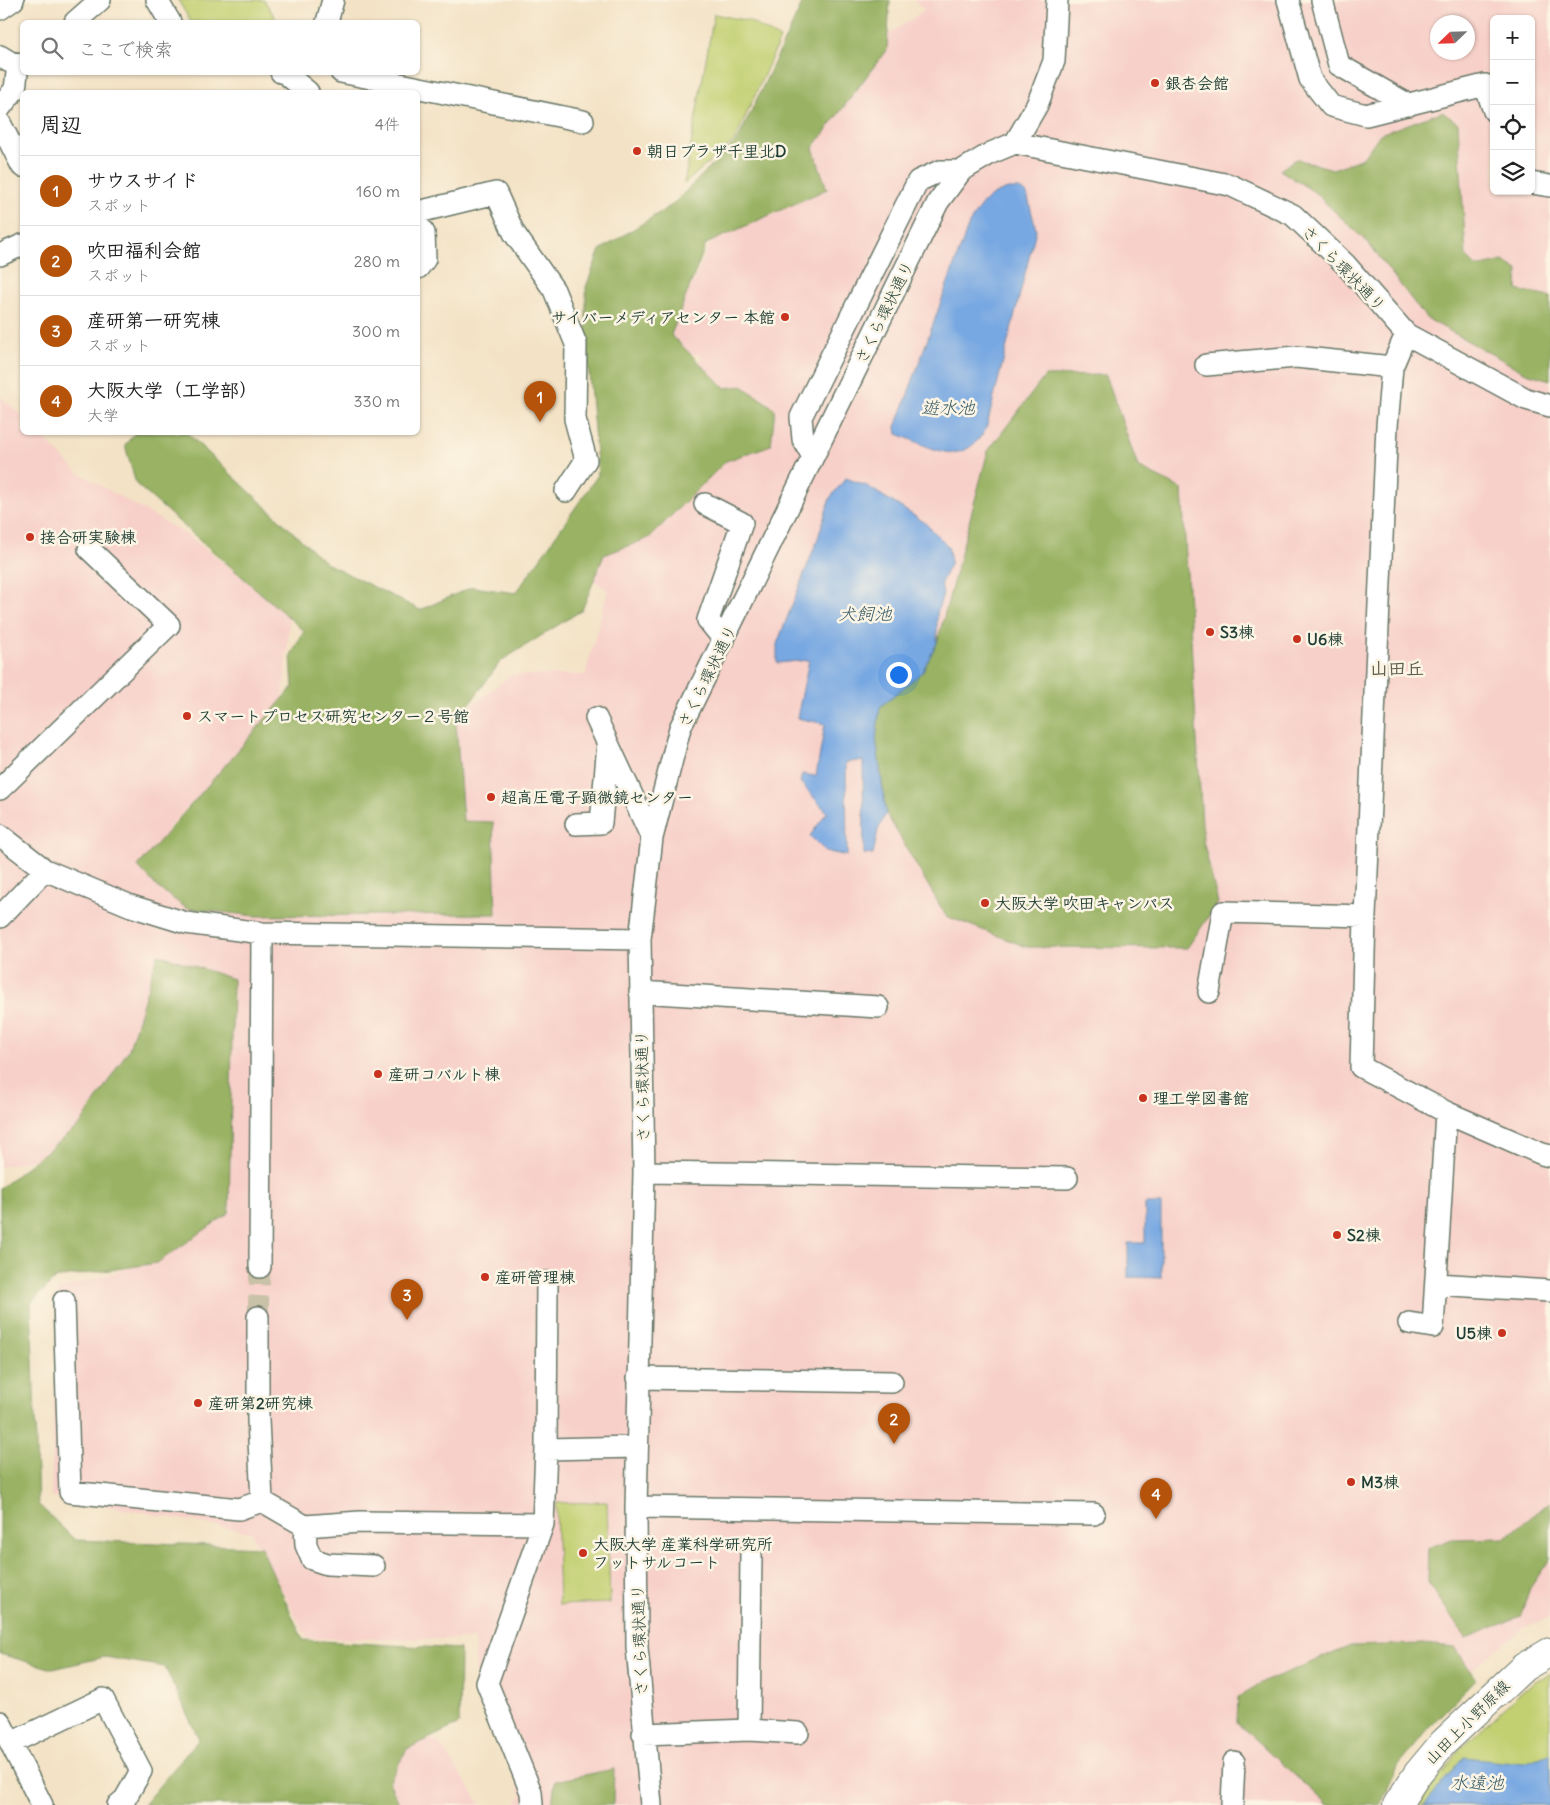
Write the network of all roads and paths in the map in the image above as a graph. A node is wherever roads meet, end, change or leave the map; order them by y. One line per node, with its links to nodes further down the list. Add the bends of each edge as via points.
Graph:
1 (13, 0): 8 (street)
2 (100, 0): 9 (street)
3 (158, 0): 10 (street)
4 (333, 0): 11 (street)
5 (1057, 0): 21 (street, via 1054,61 1038,105)
6 (1288, 0): 16 (street, via 1310,79 1331,106 1366,115)
7 (1322, 0): 16 (street, via 1339,65)
8 (0, 9)
9 (76, 20)
10 (169, 20)
11 (328, 20)
12 (14, 62): 18 (street, via 15,89)
13 (287, 75): 15 (street)
14 (356, 75): 19 (street)
15 (306, 90)
16 (1409, 105): 17 (street, via 1485,85)
17 (1492, 105)
18 (0, 108)
19 (583, 121)
20 (0, 123): 22 (street)
21 (1015, 143): 23 (street, さくら環状通り); 31 (street, さくら環状通り, via 1230,185 1293,215 1345,264)
22 (20, 162)
23 (961, 171): 35 (street, さくら環状通り, via 938,202); 35 (street, via 940,171 918,181 801,417 803,439)
24 (1535, 184): 25 (street)
25 (1550, 186)
26 (420, 212): 36 (street, via 496,193 514,233 554,290 576,344 575,419 586,460)
27 (420, 228): 30 (street, via 424,233 425,259)
28 (20, 246): 29 (street)
29 (0, 256)
30 (420, 265)
31 (1406, 334): 33 (street); 34 (street, via 1526,399)
32 (1206, 365): 33 (street, via 1296,357)
33 (1392, 368): 47 (street)
34 (1550, 406)
35 (813, 457): 39 (street, さくら環状通り)
36 (566, 491)
37 (705, 504): 39 (street, via 742,523 708,620)
38 (89, 549): 42 (street, via 169,625)
39 (724, 640): 45 (street, さくら環状通り, via 680,728)
40 (596, 718): 41 (street)
41 (608, 744): 43 (street, via 601,823); 45 (street)
42 (0, 789)
43 (576, 824)
44 (0, 835): 46 (street)
45 (652, 838): 50 (street, さくら環状通り)
46 (45, 870): 48 (street); 49 (street, via 130,906 186,923)
47 (1365, 916): 52 (street, via 1223,912); 54 (street, via 1361,1067)
48 (0, 917)
49 (262, 933): 50 (street); 58 (street)
50 (640, 939): 51 (street, さくら環状通り)
51 (640, 992): 53 (street); 56 (street, さくら環状通り)
52 (1209, 992)
53 (878, 1007)
54 (1446, 1112): 55 (street); 60 (street)
55 (1550, 1156)
56 (644, 1172): 57 (street); 65 (street, さくら環状通り)
57 (1066, 1178)
58 (260, 1267)
59 (547, 1282): 68 (street)
60 (1436, 1284): 61 (street); 64 (street, via 1433,1327)
61 (1550, 1291)
62 (64, 1300): 69 (street, via 70,1492 239,1508)
63 (258, 1317): 69 (street)
64 (1409, 1324)
65 (638, 1378): 66 (street); 67 (street, さくら環状通り)
66 (892, 1382)
67 (637, 1447): 68 (street); 70 (street, さくら環状通り)
68 (546, 1449): 72 (street)
69 (262, 1501): 73 (street)
70 (636, 1507): 71 (street); 80 (street, さくら環状通り, via 637,1647)
71 (1094, 1514)
72 (543, 1524): 73 (street, via 360,1522); 85 (street, via 487,1684 531,1792)
73 (304, 1526): 75 (street, via 306,1545 312,1559 327,1564)
74 (751, 1554): 78 (street)
75 (374, 1566)
76 (1550, 1652): 88 (main road, 山田上小野原線, via 1524,1667 1443,1742)
77 (0, 1722): 81 (street)
78 (749, 1730): 79 (street); 80 (street)
79 (798, 1733)
80 (643, 1734): 86 (street, さくら環状通り)
81 (11, 1743): 83 (street); 84 (street, via 104,1699 141,1771)
82 (1234, 1762): 87 (street)
83 (42, 1805)
84 (118, 1805)
85 (532, 1805)
86 (651, 1805)
87 (1232, 1805)
88 (1397, 1805)

